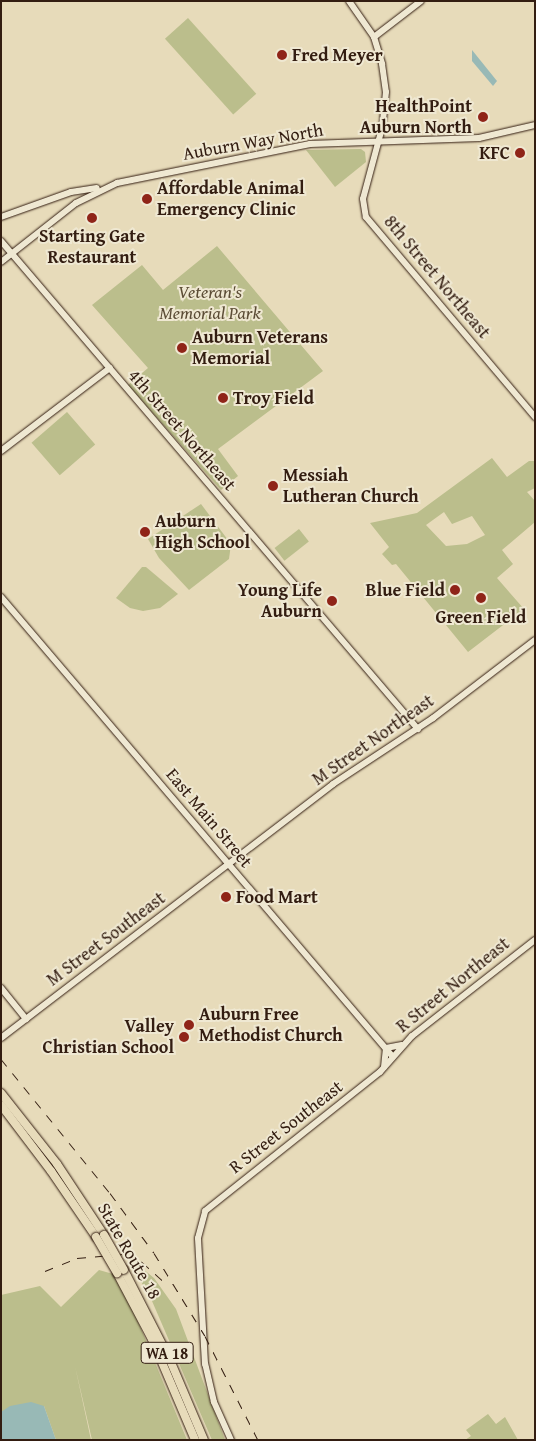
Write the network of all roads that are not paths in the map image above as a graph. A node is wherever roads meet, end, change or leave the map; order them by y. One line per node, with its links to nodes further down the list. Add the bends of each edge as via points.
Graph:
1 (349, 1): 3 (main road, 8th Street Northeast)
2 (421, 1): 3 (main road)
3 (374, 37): 5 (main road, 8th Street Northeast, via 386,92)
4 (535, 125): 5 (main road, Auburn Way North, via 479,138)
5 (379, 142): 6 (main road, Auburn Way North, via 303,145); 12 (main road, 8th Street Northeast, via 363,199 366,217)
6 (105, 187): 7 (main road, via 70,192); 9 (main road, Auburn Way North, via 76,203)
7 (1, 217)
8 (1, 241): 9 (main road, 4th Street Northeast)
9 (11, 253): 10 (main road, Auburn Way North); 11 (main road, 4th Street Northeast)
10 (1, 262)
11 (110, 368): 13 (main road); 16 (main road, 4th Street Northeast)
12 (535, 417)
13 (1, 451)
14 (1, 597): 17 (main road, East Main Street)
15 (535, 640): 16 (main road, M Street Northeast)
16 (418, 729): 17 (main road, M Street Northeast, via 333,784)
17 (229, 865): 20 (main road, M Street Southeast); 23 (main road, East Main Street)
18 (535, 940): 22 (main road, R Street Northeast)
19 (1, 988): 20 (main road)
20 (26, 1019): 21 (main road, M Street Southeast)
21 (1, 1038)
22 (403, 1044): 23 (main road); 24 (main road, R Street Northeast)
23 (386, 1048): 24 (main road, East Main Street); 25 (main road)
24 (394, 1057): 25 (main road, R Street Southeast)
25 (384, 1068): 32 (main road, R Street Southeast, via 213,1203 200,1223 206,1373 214,1402)
26 (1, 1093): 28 (highway, State Route 18 / WA 18, via 57,1164)
27 (1, 1105): 28 (highway, State Route 18 / WA 18)
28 (100, 1236): 29 (highway, State Route 18 / WA 18, bridge)
29 (121, 1271): 30 (highway, State Route 18 / WA 18); 31 (highway, State Route 18 / WA 18, via 170,1360)
30 (195, 1440)
31 (204, 1440)
32 (232, 1440)

